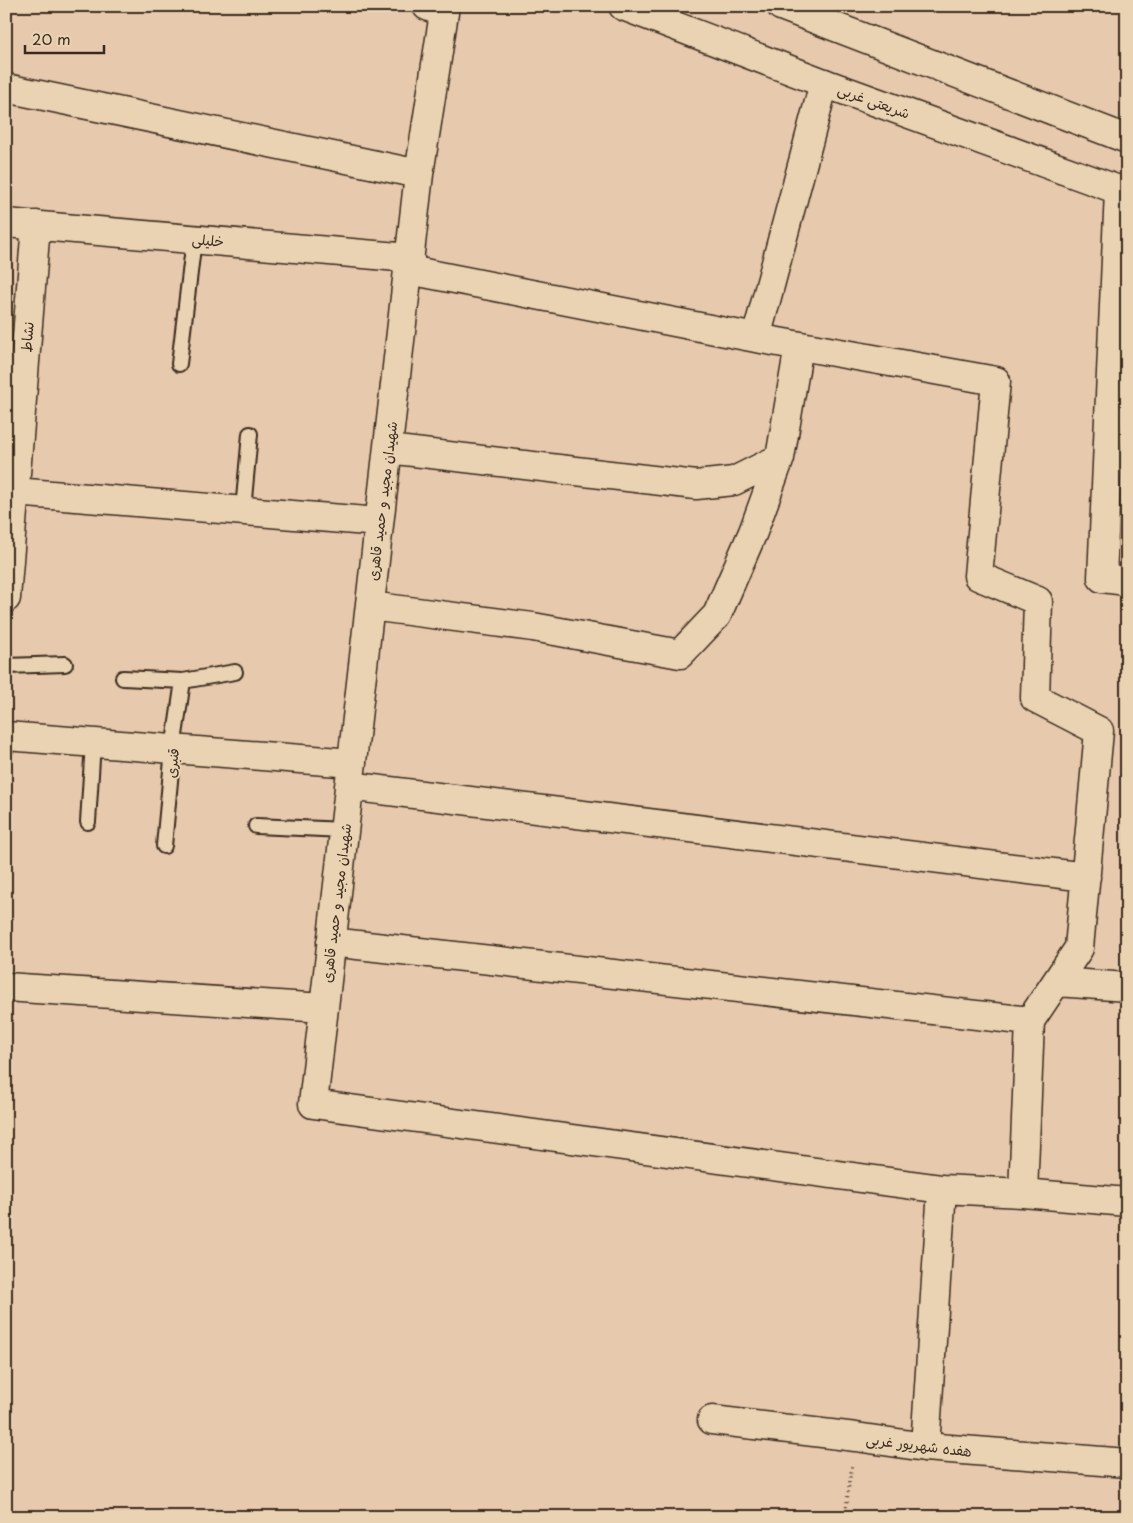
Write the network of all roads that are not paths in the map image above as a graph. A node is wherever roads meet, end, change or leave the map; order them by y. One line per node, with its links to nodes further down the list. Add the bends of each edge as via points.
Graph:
1 (427, 6): 8 (street, شهیدان مجید و حمید قاهری, via 444,13)
2 (623, 6): 5 (street, شریعتی غربی)
3 (781, 6): 4 (street)
4 (816, 12): 7 (street)
5 (824, 83): 9 (street, شریعتی غربی); 14 (street)
6 (6, 88): 8 (street)
7 (1127, 139)
8 (419, 174): 13 (street, شهیدان مجید و حمید قاهری)
9 (1123, 192): 24 (street, via 1102,578)
10 (6, 223): 11 (street, خلیلی)
11 (36, 225): 12 (street, خلیلی); 20 (street, نشاط)
12 (194, 239): 13 (street, خلیلی); 16 (lane)
13 (409, 264): 14 (street, خلیلی); 18 (street, شهیدان مجید و حمید قاهری)
14 (756, 338): 15 (street, خلیلی)
15 (799, 346): 19 (street); 40 (street, خلیلی, via 996,381 978,576 1038,601 1035,698 1099,731)
16 (179, 364)
17 (250, 434): 22 (lane)
18 (388, 449): 19 (street, via 696,485 734,481); 23 (street, شهیدان مجید و حمید قاهری)
19 (780, 458): 26 (street, via 753,532 717,615 680,654 533,627)
20 (12, 462): 21 (street, نشاط)
21 (14, 492): 22 (street); 25 (street, نشاط)
22 (243, 510): 23 (street)
23 (379, 522): 26 (street, شهیدان مجید و حمید قاهری)
24 (1127, 581)
25 (6, 598)
26 (370, 606): 35 (street, شهیدان مجید و حمید قاهری)
27 (65, 664): 28 (lane)
28 (6, 666)
29 (235, 672): 31 (lane)
30 (123, 678): 31 (lane)
31 (183, 681): 34 (lane, قنبری)
32 (6, 736): 33 (street)
33 (93, 743): 34 (street); 36 (lane)
34 (173, 749): 35 (street); 39 (lane, قنبری)
35 (351, 774): 38 (street, شهیدان مجید و حمید قاهری); 40 (street)
36 (88, 822)
37 (256, 826): 38 (lane)
38 (344, 830): 41 (street, شهیدان مجید و حمید قاهری)
39 (164, 846)
40 (1086, 877): 42 (street, via 1079,948)
41 (331, 942): 45 (street, شهیدان مجید و حمید قاهری); 46 (street)
42 (1057, 982): 44 (street); 46 (street)
43 (6, 987): 45 (street)
44 (1127, 987)
45 (324, 1008): 47 (street, شهیدان مجید و حمید قاهری, via 313,1104)
46 (1030, 1021): 48 (street)
47 (942, 1189): 48 (street); 51 (street)
48 (1024, 1193): 49 (street)
49 (1127, 1202)
50 (712, 1420): 51 (street, هفده شهریور غربی)
51 (925, 1448): 52 (street, هفده شهریور غربی)
52 (1127, 1463)

